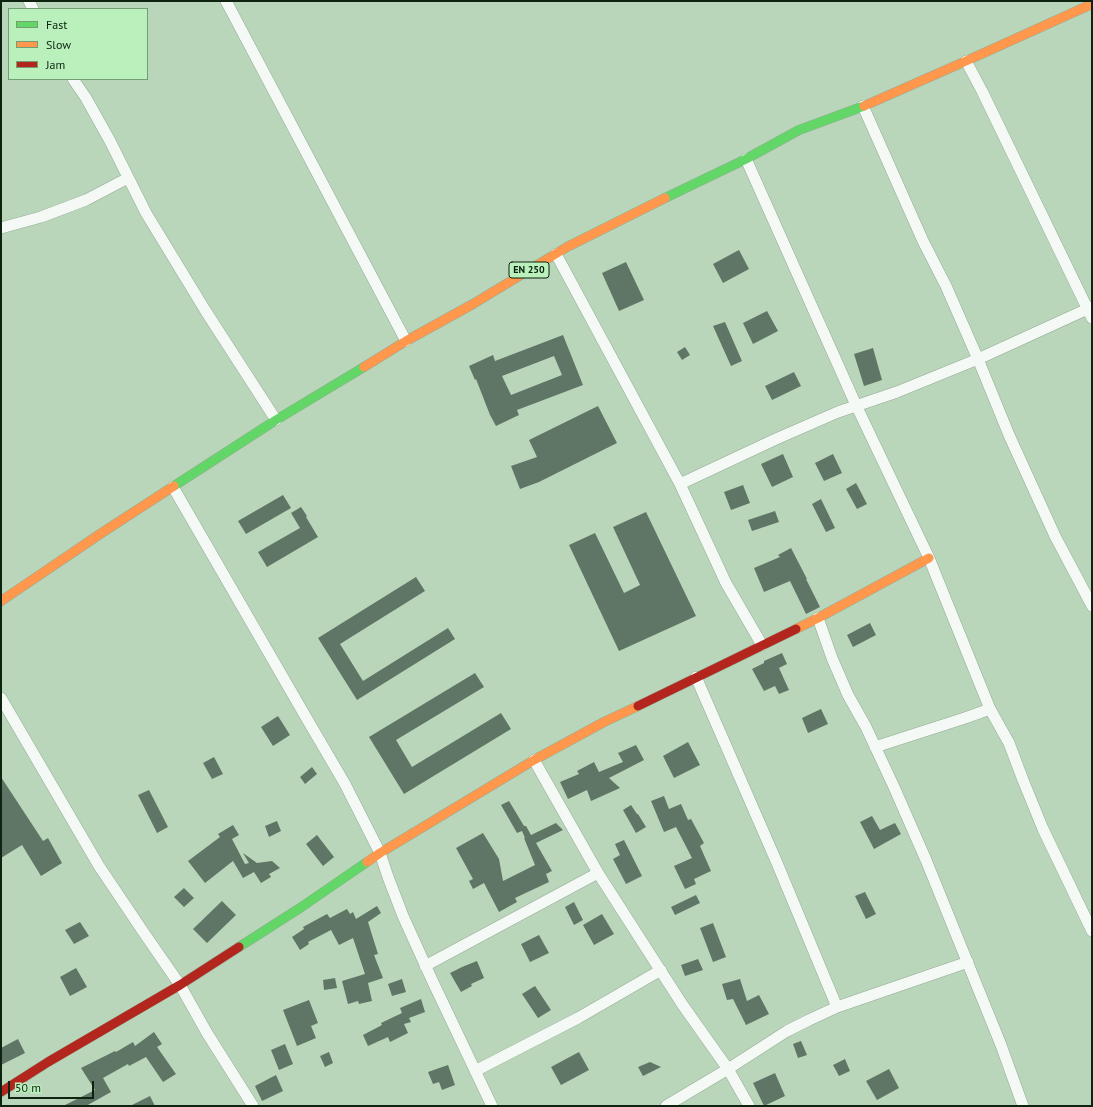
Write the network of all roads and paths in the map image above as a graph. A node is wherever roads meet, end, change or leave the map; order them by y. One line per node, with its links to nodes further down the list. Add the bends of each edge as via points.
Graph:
1 (226, 1): 11 (street)
2 (1092, 4): 3 (main road, EN 250)
3 (966, 61): 5 (main road, EN 250); 10 (street)
4 (74, 80): 7 (street, via 86,98)
5 (863, 106): 6 (main road, EN 250, via 799,130); 12 (street)
6 (746, 160): 9 (main road, EN 250, via 616,222); 13 (street)
7 (128, 178): 8 (street, via 86,200 41,217); 14 (street, via 146,213 205,310)
8 (1, 228)
9 (556, 254): 11 (main road, EN 250); 15 (street)
10 (1090, 311): 12 (street)
11 (406, 341): 14 (main road, EN 250)
12 (978, 358): 13 (street, via 897,392); 19 (street, via 1009,435)
13 (856, 405): 15 (street); 17 (street)
14 (276, 420): 16 (main road, EN 250)
15 (680, 484): 21 (street, via 726,583)
16 (173, 486): 18 (main road, EN 250); 27 (street, via 345,784)
17 (929, 558): 20 (main road); 24 (street)
18 (1, 601)
19 (1092, 606)
20 (818, 618): 21 (main road); 25 (street, via 848,695)
21 (762, 645): 22 (main road)
22 (696, 677): 26 (main road); 34 (street)
23 (1, 698): 33 (street, via 99,866)
24 (990, 708): 25 (street); 29 (street, via 1009,743 1043,828)
25 (875, 747): 30 (street, via 898,794)
26 (534, 760): 27 (main road); 28 (street)
27 (380, 853): 31 (street, via 401,910); 33 (main road)
28 (598, 873): 31 (street); 32 (street)
29 (1092, 931)
30 (968, 962): 34 (street); 42 (street)
31 (426, 966): 36 (street)
32 (661, 970): 35 (street); 36 (street, via 578,1018)
33 (180, 985): 37 (main road); 38 (street)
34 (837, 1007): 35 (street, via 787,1031)
35 (728, 1069): 40 (street); 41 (street)
36 (475, 1071): 39 (street)
37 (1, 1092)
38 (253, 1106)
39 (492, 1106)
40 (666, 1106)
41 (749, 1106)
42 (1023, 1106)

